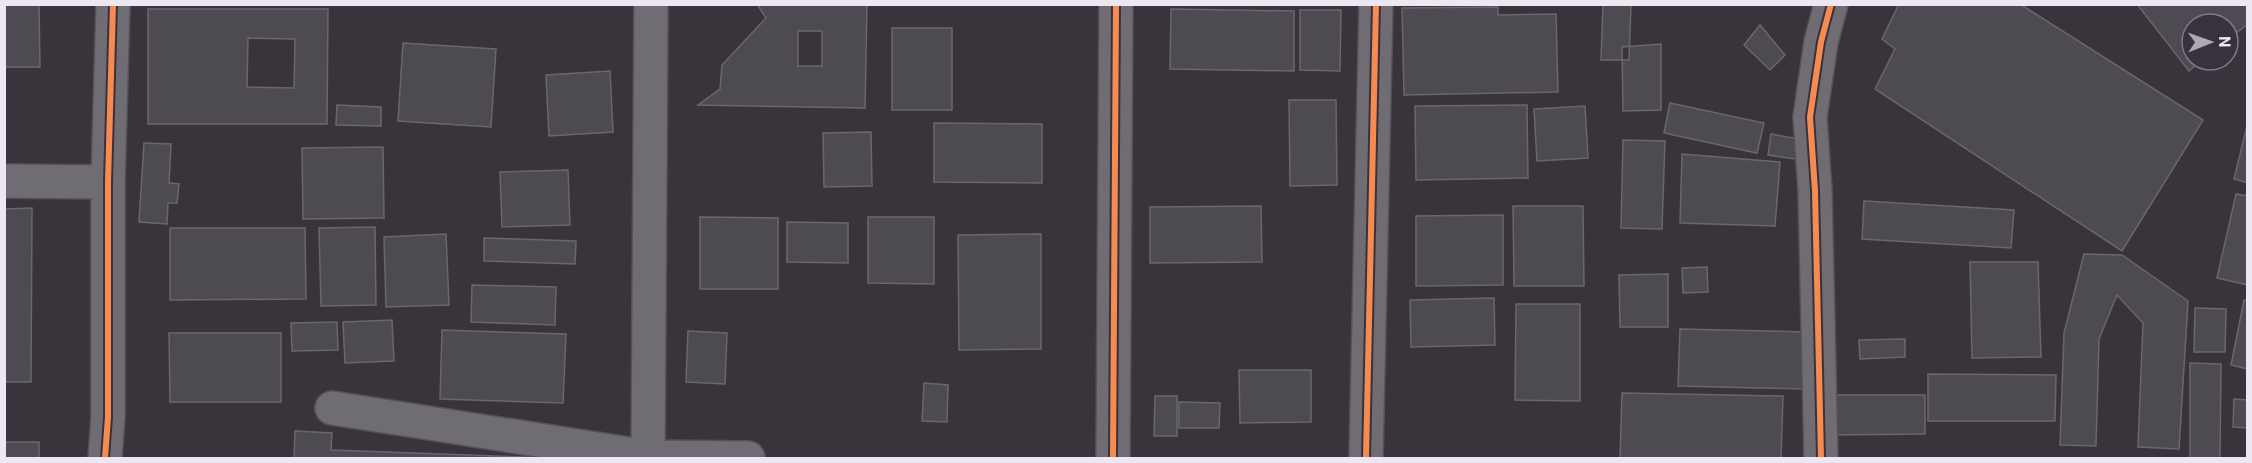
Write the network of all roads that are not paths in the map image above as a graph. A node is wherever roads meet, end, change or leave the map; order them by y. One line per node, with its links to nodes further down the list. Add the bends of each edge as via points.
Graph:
1 (113, 4): 7 (street)
2 (651, 4): 9 (street)
3 (1116, 4): 12 (street)
4 (1376, 4): 13 (street)
5 (1831, 4): 14 (street, via 1810,117)
6 (4, 181): 7 (street)
7 (108, 182): 10 (street)
8 (332, 408): 9 (street)
9 (648, 458): 11 (street)
10 (105, 459)
11 (748, 459)
12 (1113, 459)
13 (1366, 459)
14 (1821, 459)

